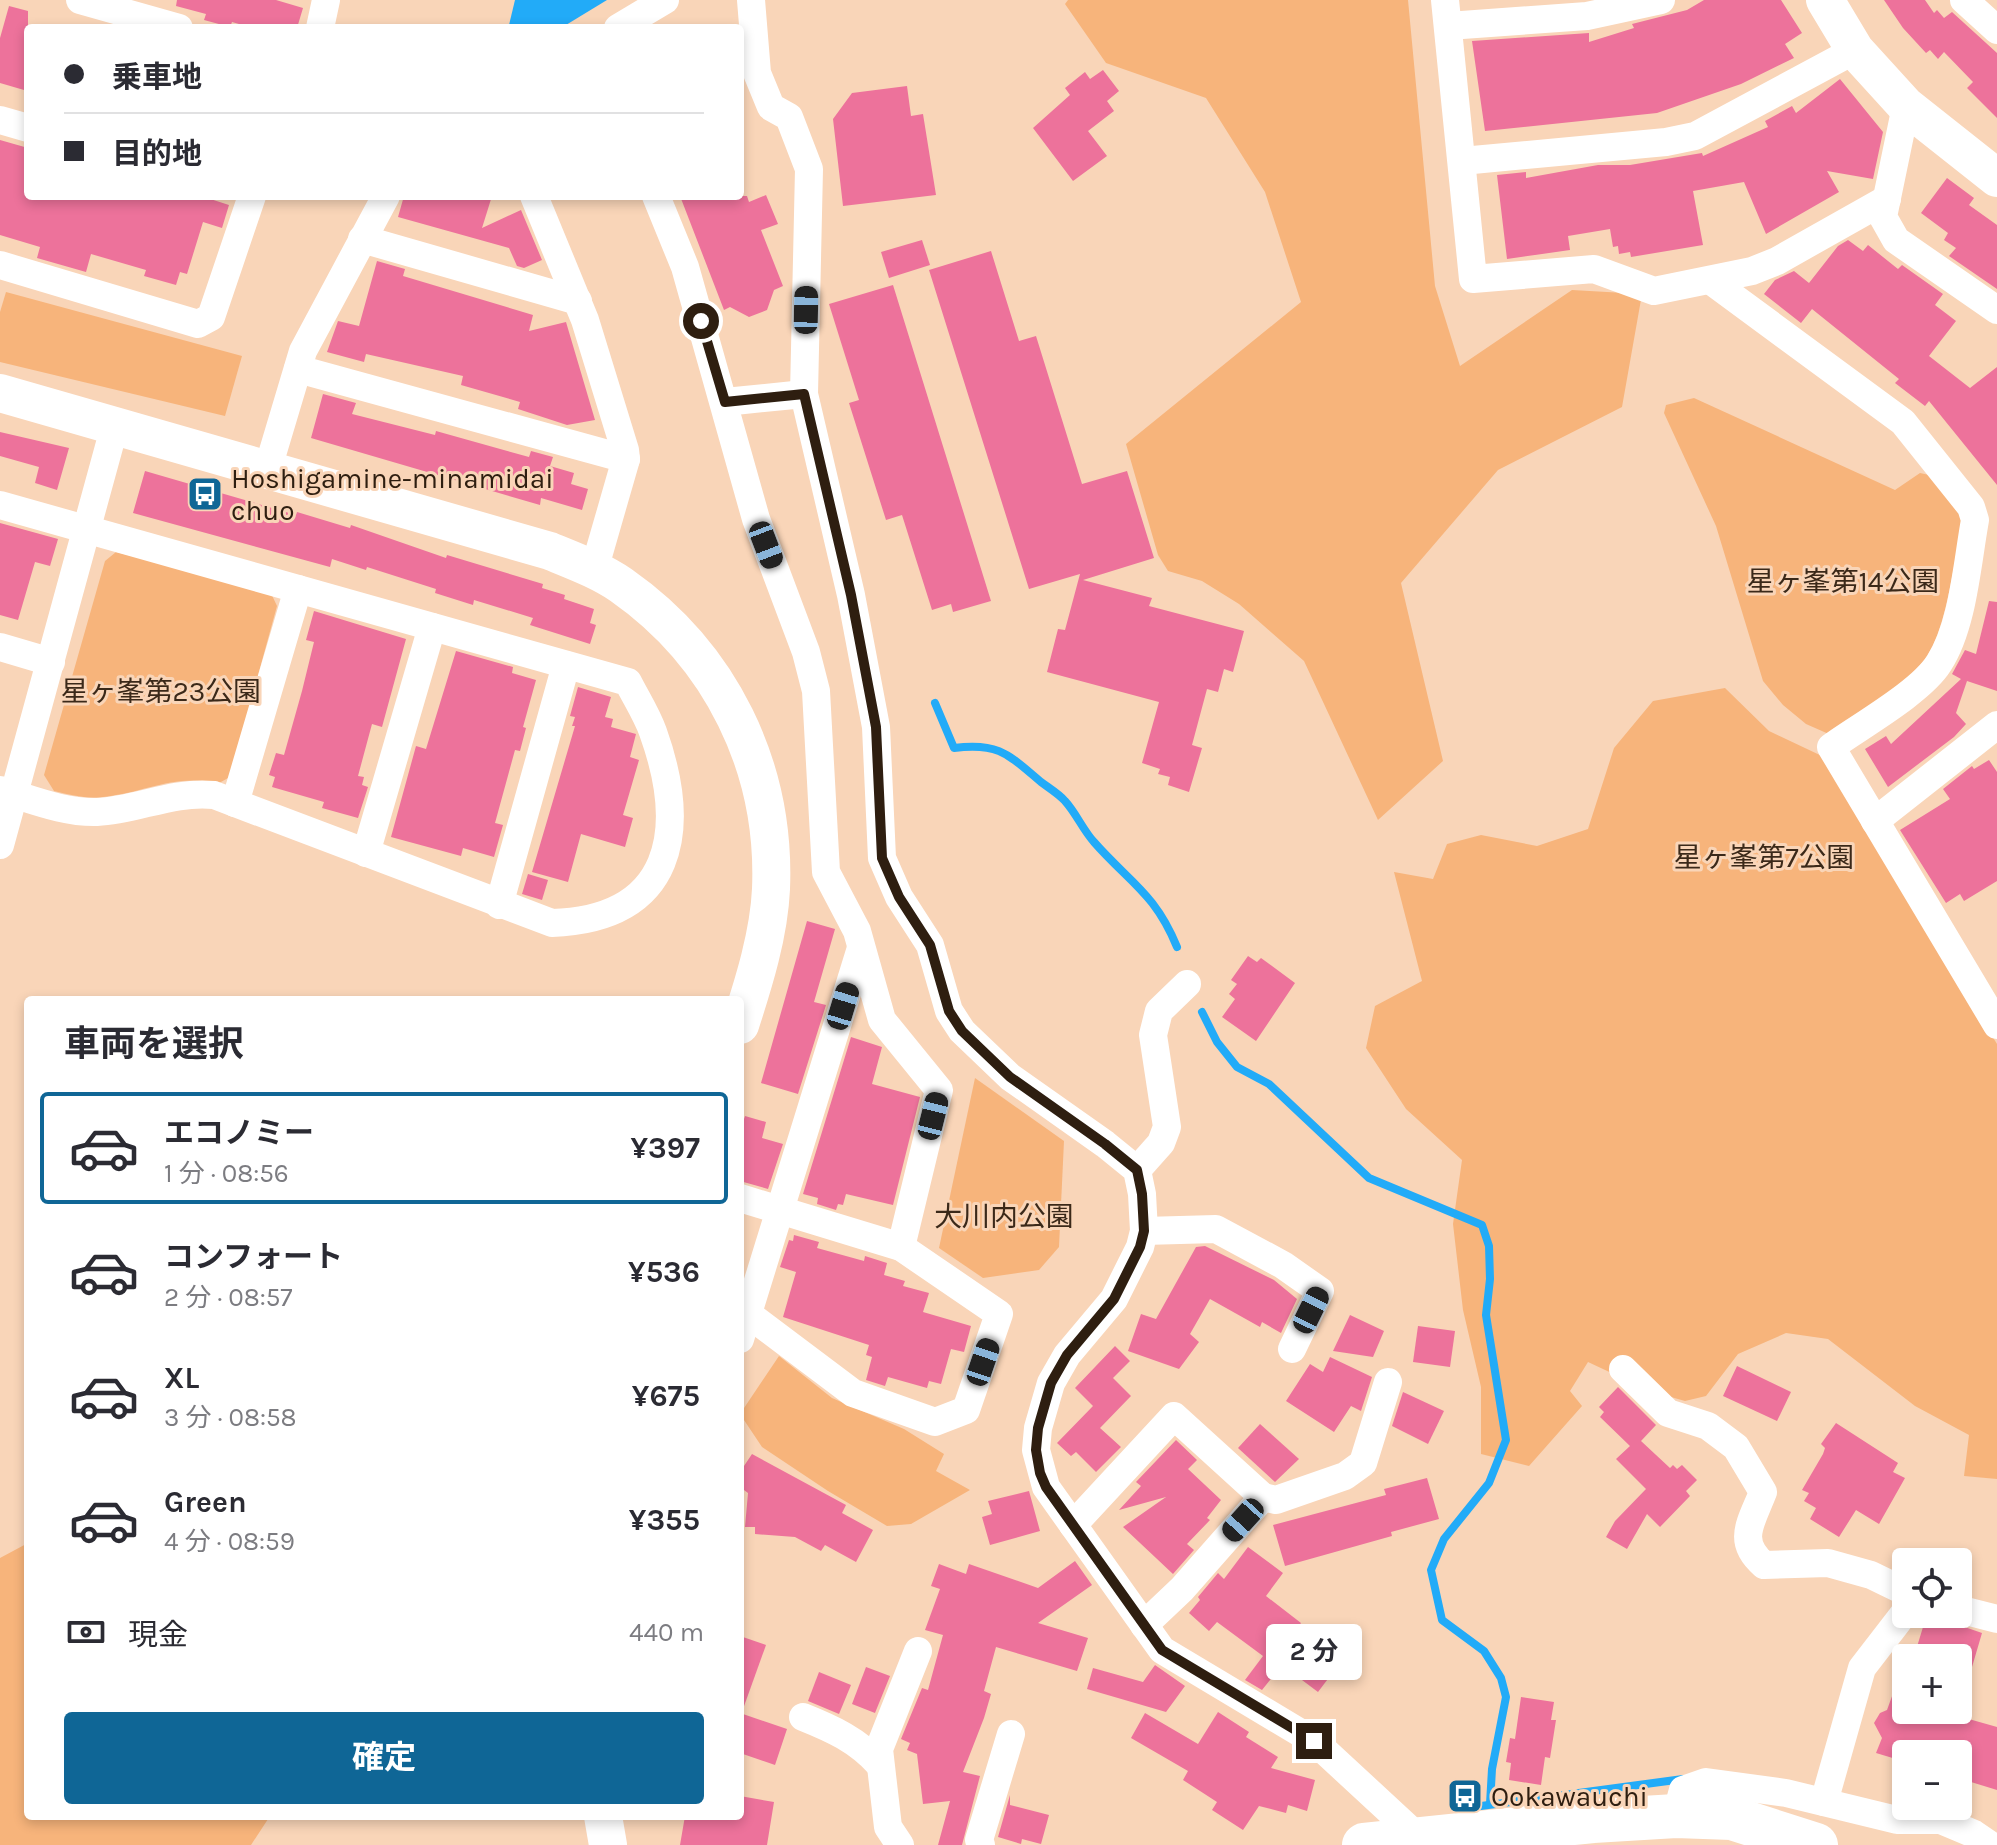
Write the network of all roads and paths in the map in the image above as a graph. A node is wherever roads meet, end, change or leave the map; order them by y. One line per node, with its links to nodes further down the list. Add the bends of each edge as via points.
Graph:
1 (80, 0): 10 (street)
2 (326, 0): 11 (street)
3 (665, 0): 12 (street)
4 (751, 0): 32 (street, via 757,73 771,107 789,117 809,169)
5 (1661, 0): 8 (street)
6 (1825, 0): 14 (street)
7 (1964, 0): 13 (street)
8 (1586, 8): 9 (street)
9 (1446, 13): 18 (street)
10 (165, 24)
11 (321, 24)
12 (625, 24)
13 (1997, 30)
14 (1855, 50): 15 (street); 18 (street, via 1695,136)
15 (1906, 106): 19 (street); 20 (street)
16 (0, 120): 17 (street)
17 (24, 127)
18 (1462, 161): 27 (street, via 1473,279 1594,269 1654,291)
19 (1997, 178)
20 (1887, 199): 27 (street, via 1777,261); 29 (street, via 1883,217 1896,240)
21 (251, 200): 26 (street, via 211,317 198,324)
22 (384, 200): 25 (street)
23 (536, 200): 28 (street)
24 (658, 200): 33 (street, via 685,267)
25 (362, 239): 28 (street); 30 (street)
26 (0, 265)
27 (1710, 280): 38 (street, via 1903,422)
28 (578, 301): 35 (street)
29 (1997, 310)
30 (298, 369): 35 (street); 36 (street)
31 (0, 393): 34 (street)
32 (804, 394): 33 (street); 57 (street, via 876,727 882,858 930,945 949,1011 962,1031 1010,1077)
33 (725, 402): 53 (street, via 756,519 816,691 826,872)
34 (115, 425): 36 (street); 39 (street)
35 (626, 459): 40 (street)
36 (268, 468): 40 (street, via 550,551)
37 (0, 505): 39 (street)
38 (1986, 522): 49 (street, via 1952,637 1938,665 1831,747)
39 (87, 529): 41 (street); 44 (street)
40 (594, 570): 55 (street, via 621,585 680,635 713,676 755,758 767,804 771,889)
41 (298, 589): 42 (street); 48 (street)
42 (432, 627): 45 (street); 51 (street)
43 (0, 647): 44 (street)
44 (51, 662): 47 (street)
45 (566, 665): 52 (street); 52 (street, via 628,682 662,766 670,802 670,839 661,869 643,891 601,916 552,923)
46 (1994, 735): 49 (street)
47 (7, 792): 48 (street, via 74,811 116,810 194,793); 50 (street)
48 (235, 803): 51 (street)
49 (1875, 821): 56 (street)
50 (0, 845)
51 (366, 853): 52 (street)
52 (499, 905)
53 (861, 948): 59 (street); 61 (street, via 882,1020 939,1090)
54 (1187, 984): 57 (street, via 1159,1011 1153,1035 1167,1127 1161,1143)
55 (744, 1010)
56 (1997, 1025)
57 (1137, 1170): 60 (street)
58 (744, 1199): 59 (street)
59 (780, 1210): 61 (street); 62 (street)
60 (1144, 1231): 63 (street, via 1216,1229 1320,1291); 67 (street, via 1114,1299 1051,1383 1038,1428 1040,1473)
61 (901, 1247): 62 (street, via 999,1314 966,1410 935,1422 853,1393)
62 (744, 1326)
63 (1292, 1349)
64 (1623, 1369): 68 (street, via 1668,1413 1708,1426 1736,1447 1763,1492 1746,1537 1750,1553 1764,1565 1828,1563)
65 (1388, 1382): 66 (street, via 1363,1463 1345,1476 1276,1500)
66 (1263, 1497): 67 (street, via 1174,1416); 71 (street)
67 (1073, 1525): 71 (street)
68 (1892, 1585)
69 (1972, 1613): 70 (street)
70 (1997, 1619)
71 (1144, 1625): 81 (street, via 1162,1650 1314,1741)
72 (1893, 1628): 77 (street, via 1862,1668)
73 (918, 1651): 76 (street, via 879,1749)
74 (803, 1717): 76 (street, via 840,1732)
75 (1011, 1734): 84 (street)
76 (879, 1764): 83 (street, via 888,1827)
77 (1824, 1802): 78 (street, via 1706,1782 1683,1790); 87 (street, via 1897,1820 1941,1820)
78 (1676, 1816): 80 (main road); 86 (main road, via 1732,1818)
79 (604, 1820): 82 (street)
80 (1594, 1833): 81 (main road)
81 (1420, 1839): 85 (main road)
82 (608, 1845)
83 (900, 1845)
84 (981, 1845)
85 (1364, 1845)
86 (1816, 1845)
87 (1990, 1845)

